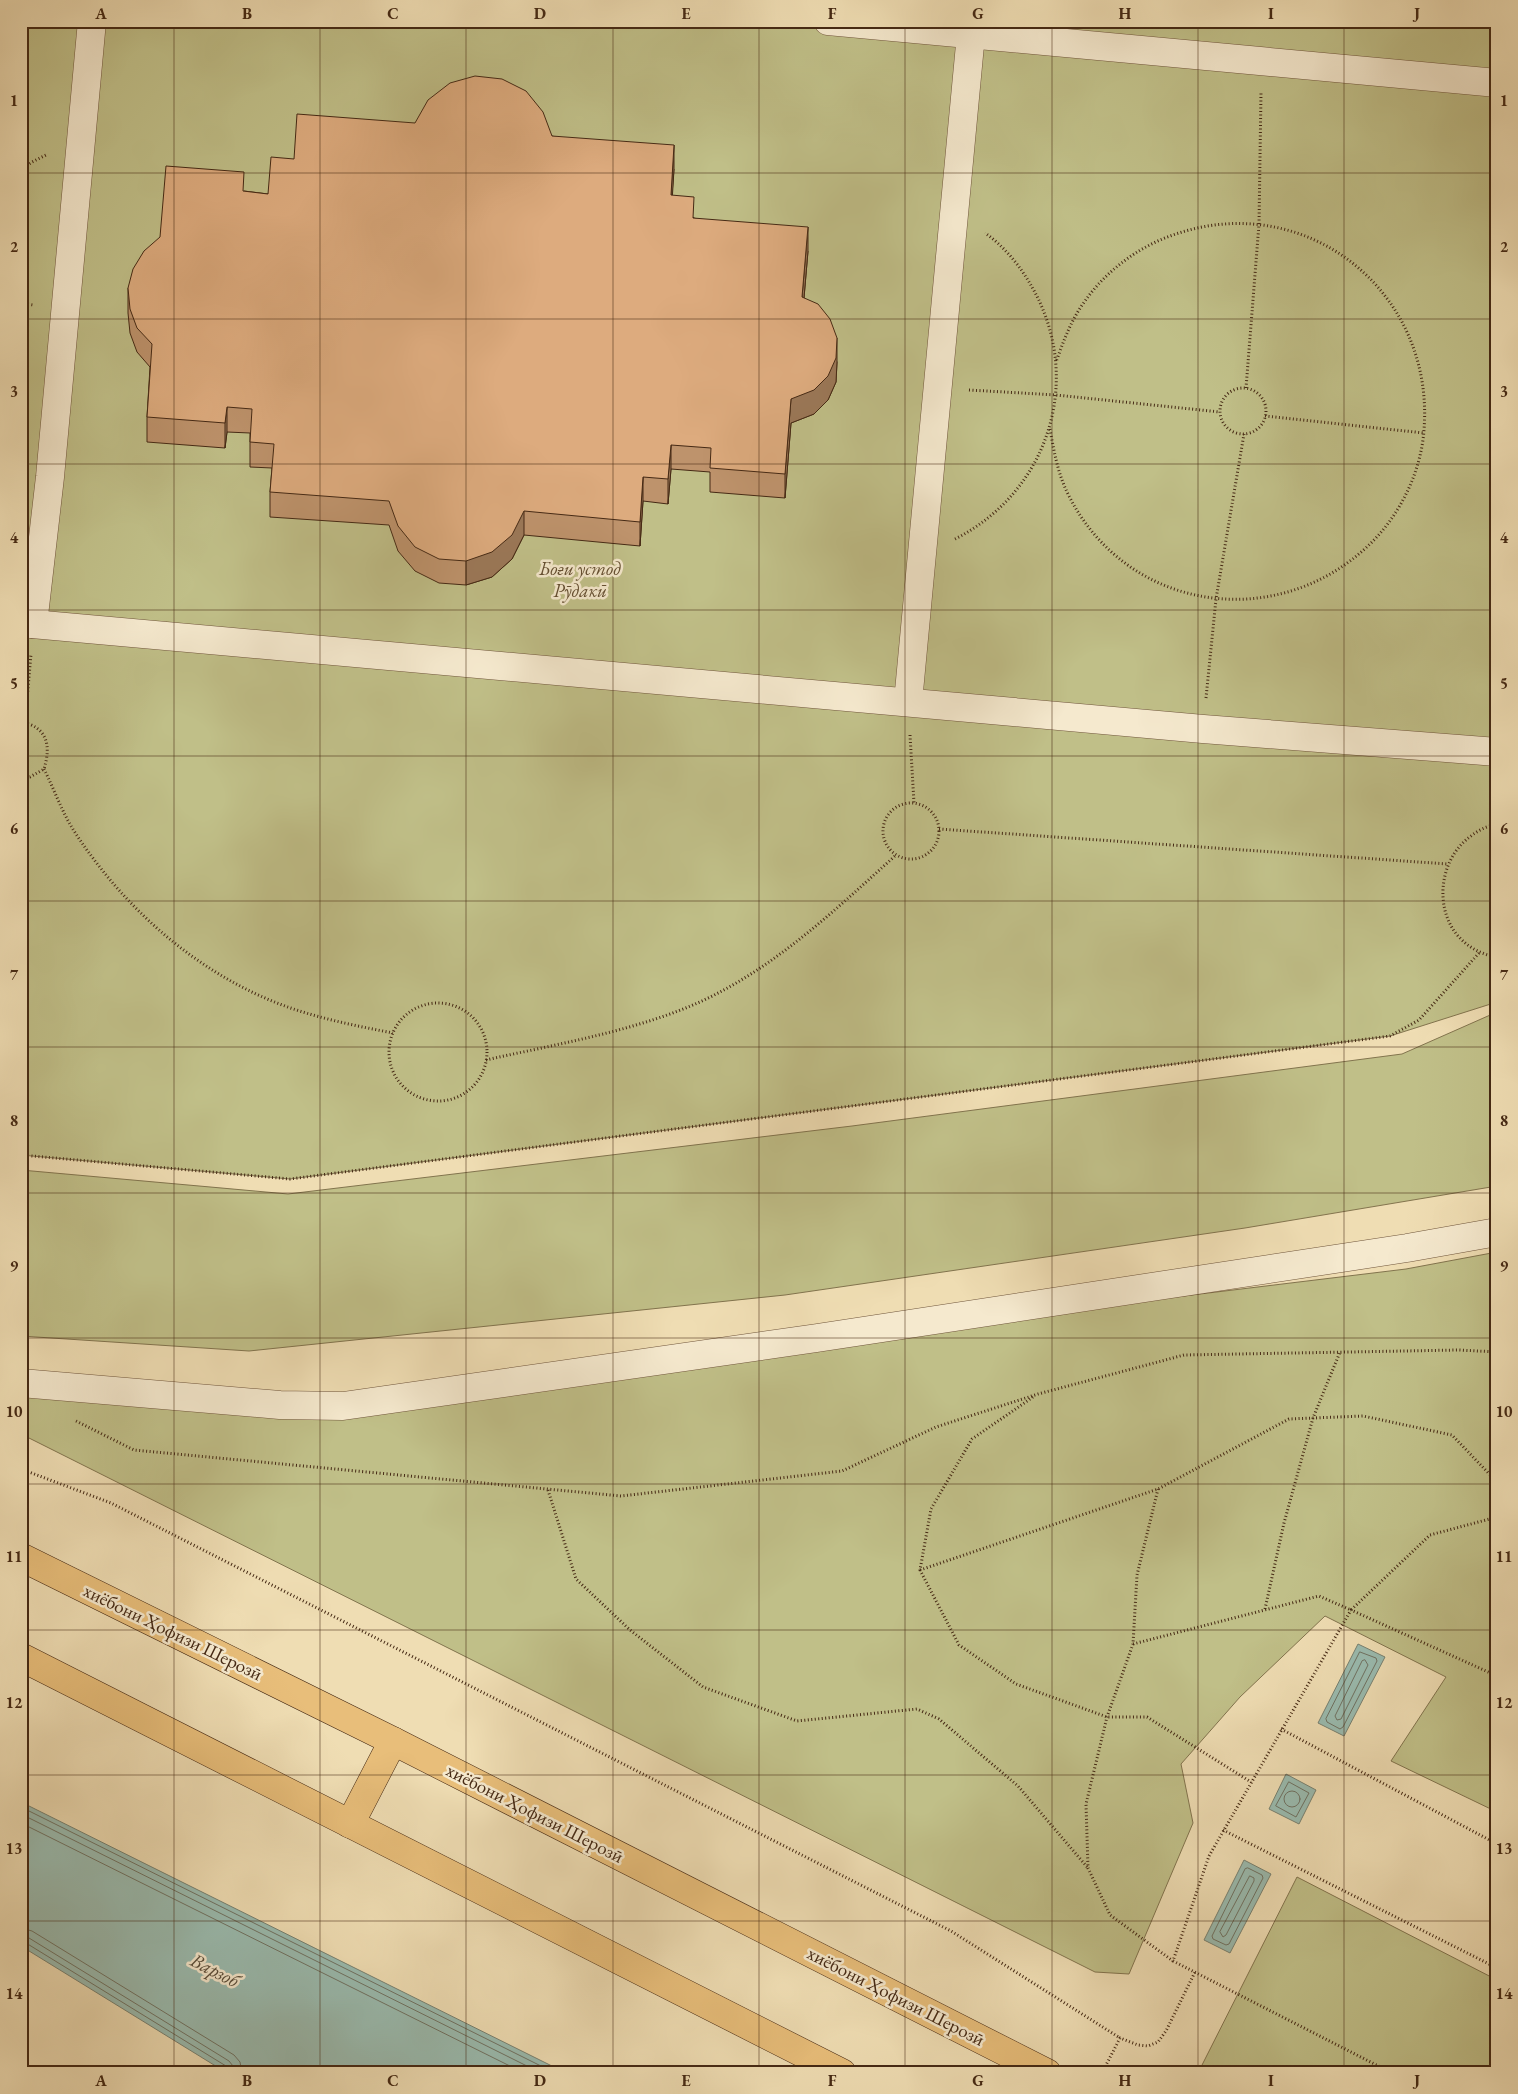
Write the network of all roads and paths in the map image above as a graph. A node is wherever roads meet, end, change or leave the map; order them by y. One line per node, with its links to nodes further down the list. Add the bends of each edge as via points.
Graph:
1 (92, 21): 19 (lane, via 52,458)
2 (828, 21): 3 (lane)
3 (972, 34): 4 (lane); 6 (lane)
4 (1262, 61): 5 (lane); 7 (path)
5 (1497, 83)
6 (955, 214): 8 (path, via 992,238 1022,270 1044,308 1056,350); 9 (lane)
7 (1259, 224): 8 (path, via 1226,223 1193,228 1161,239 1132,255 1106,276 1085,301 1067,330); 10 (path); 15 (path, via 1316,240 1342,254 1385,294 1401,318 1422,374)
8 (1056, 362): 11 (path)
9 (939, 388): 11 (path); 17 (lane)
10 (1246, 388): 12 (path, via 1228,394); 13 (path, via 1261,398)
11 (1056, 395): 12 (path); 14 (path)
12 (1220, 412): 16 (path, via 1227,428)
13 (1265, 416): 15 (path); 16 (path, via 1258,429)
14 (1050, 429): 17 (path, via 1036,463 1015,493 989,518); 18 (path, via 1056,462 1068,494 1085,522 1107,548 1134,569 1163,585)
15 (1424, 433): 18 (path, via 1419,461 1396,513 1359,555 1336,572 1284,594 1256,599)
16 (1244, 434): 18 (path)
17 (922, 556): 20 (lane)
18 (1216, 599): 22 (path)
19 (27, 624): 20 (lane); 21 (path)
20 (908, 702): 22 (lane); 26 (path)
21 (23, 723): 24 (path, via 41,731 47,741)
22 (1203, 729): 23 (lane)
23 (1497, 752)
24 (44, 769): 25 (path); 33 (path, via 73,829 106,876 159,931 213,971 272,1001 336,1022)
25 (21, 778)
26 (914, 803): 28 (path, via 931,811); 29 (path, via 894,809 883,827 888,847)
27 (1497, 825): 30 (path, via 1474,834 1459,846)
28 (939, 829): 29 (path, via 933,849 926,855 905,859); 30 (path)
29 (896, 854): 34 (path, via 792,947 703,1001 646,1022)
30 (1448, 864): 31 (path, via 1442,889 1446,915 1459,937)
31 (1479, 953): 32 (path); 35 (path, via 1419,1020 1390,1036 290,1179)
32 (1497, 958)
33 (393, 1033): 34 (path, via 404,1016 422,1006 442,1003 462,1009 477,1022 486,1040); 34 (path, via 389,1053 394,1073 406,1090 424,1100 445,1101 464,1094 479,1079)
34 (486, 1060)
35 (21, 1155)
36 (1497, 1232): 39 (lane, via 343,1406 280,1405)
37 (1340, 1352): 38 (path); 40 (path, via 1184,1355); 41 (path)
38 (1497, 1352)
39 (21, 1383)
40 (1038, 1394): 46 (path, via 936,1427 842,1471 621,1496); 49 (path, via 972,1439 931,1509)
41 (1313, 1418): 44 (path, via 1363,1416 1452,1435); 45 (path, via 1289,1418); 50 (path, via 1284,1523)
42 (72, 1420): 46 (path, via 134,1450)
43 (21, 1470): 66 (path, via 111,1502 951,1930)
44 (1497, 1482)
45 (1158, 1489): 49 (path); 52 (path, via 1137,1575)
46 (548, 1490): 62 (path, via 576,1579 630,1630 703,1687 797,1721 917,1709 939,1718 1018,1786)
47 (1497, 1517): 51 (path, via 1430,1535)
48 (21, 1557): 57 (main road, хиёбони Ҳофизи Шерозӣ)
49 (920, 1570): 55 (path, via 959,1645 1016,1684)
50 (1265, 1609): 51 (path, via 1319,1596); 52 (path)
51 (1351, 1610): 54 (path); 56 (path)
52 (1133, 1644): 55 (path)
53 (21, 1658): 59 (main road)
54 (1497, 1676)
55 (1107, 1717): 58 (path, via 1147,1717); 62 (path, via 1086,1804)
56 (1281, 1729): 58 (path); 61 (path)
57 (393, 1741): 59 (main road); 68 (main road, хиёбони Ҳофизи Шерозӣ)
58 (1251, 1782): 60 (path)
59 (350, 1824): 67 (main road)
60 (1223, 1830): 63 (path, via 1208,1856); 64 (path)
61 (1497, 1844)
62 (1088, 1868): 63 (path, via 1110,1914)
63 (1174, 1961): 65 (path)
64 (1497, 1968)
65 (1195, 1972): 66 (path, via 1158,2042 1138,2045); 70 (path)
66 (1120, 2038): 69 (path)
67 (842, 2073)
68 (1047, 2073)
69 (1102, 2073)
70 (1392, 2073)

